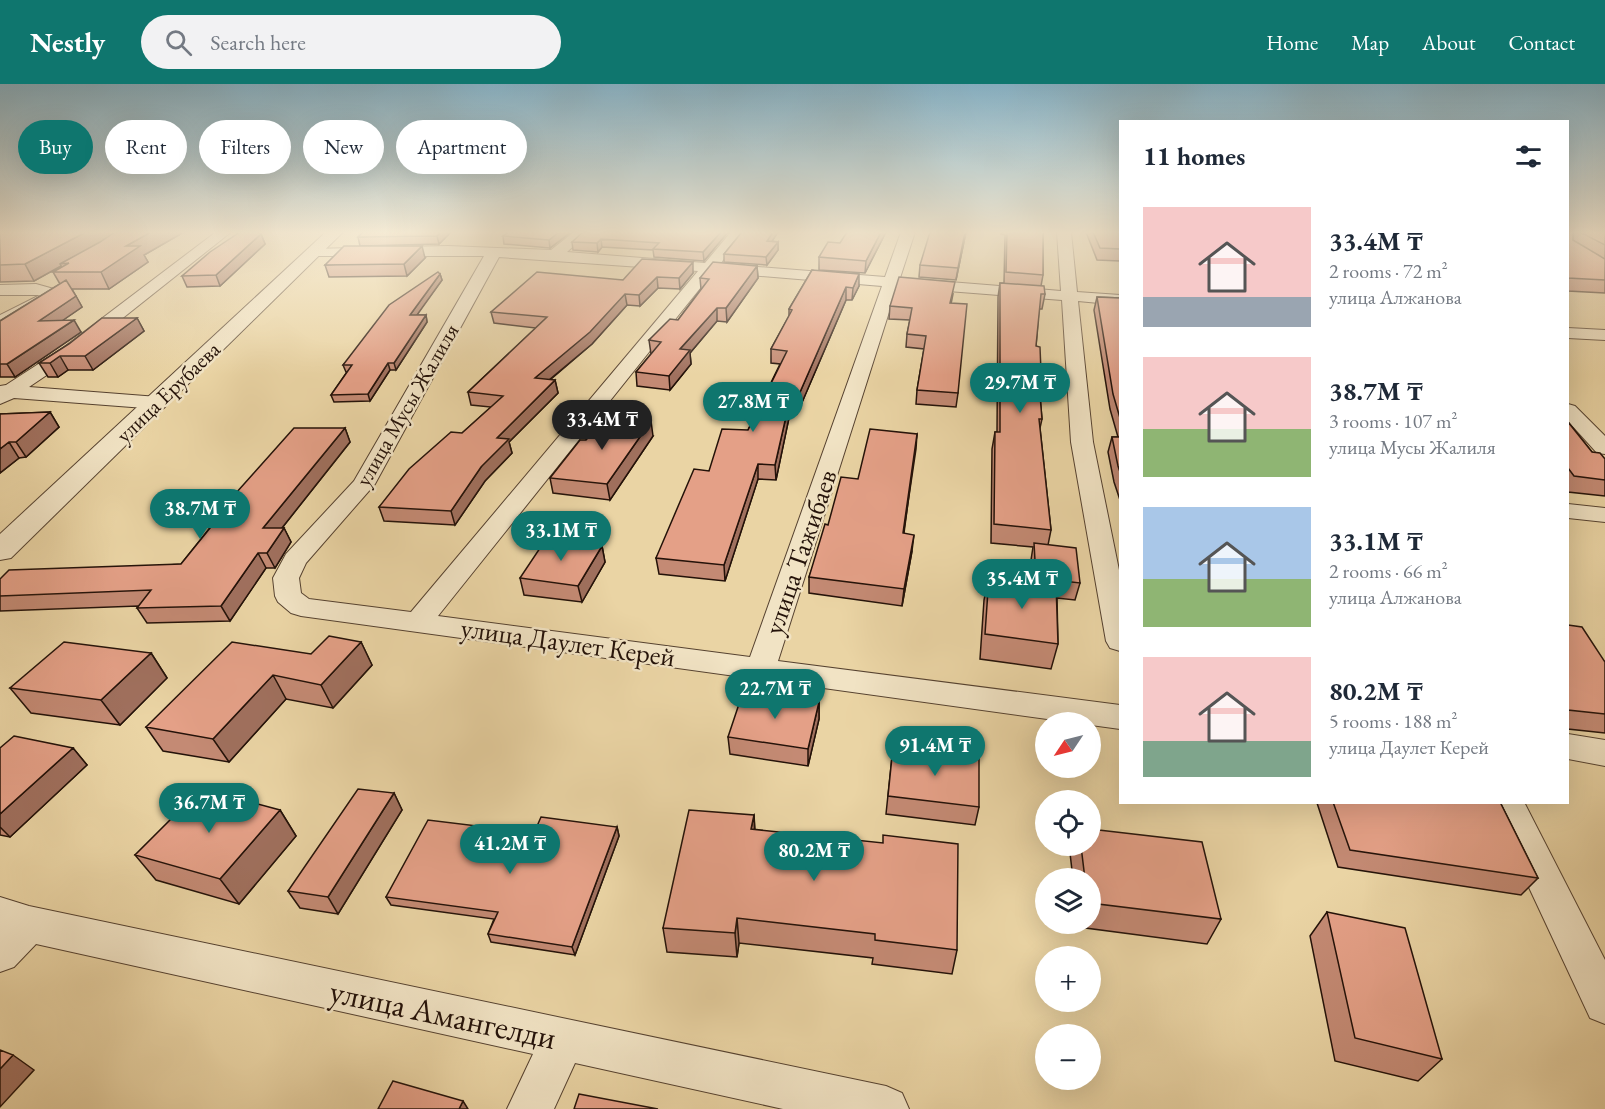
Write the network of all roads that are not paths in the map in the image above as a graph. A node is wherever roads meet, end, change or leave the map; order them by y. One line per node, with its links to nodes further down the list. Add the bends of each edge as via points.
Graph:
1 (53, 280): 9 (street)
2 (162, 280): 16 (street, via 69,352)
3 (284, 280): 17 (street, улица Ерубаева)
4 (478, 280): 23 (street, улица Мусы Жалиля, via 364,484 295,560 286,578 288,596)
5 (698, 280): 24 (street)
6 (876, 280): 8 (street)
7 (1068, 280): 11 (street)
8 (891, 281): 11 (street); 26 (street, улица Тажибаев)
9 (36, 289): 10 (street); 13 (street, via 54,294)
10 (0, 290)
11 (1069, 296): 12 (street); 25 (street, via 1083,442)
12 (1119, 300)
13 (0, 321)
14 (1569, 333): 15 (street)
15 (1605, 336)
16 (3, 393): 17 (street)
17 (158, 403): 22 (street, улица Ерубаева)
18 (1569, 411): 19 (street)
19 (1605, 448)
20 (1569, 511): 21 (street)
21 (1605, 515)
22 (0, 551)
23 (301, 607): 24 (street, улица Даулет Керей)
24 (418, 622): 26 (street, улица Даулет Керей)
25 (1119, 636)
26 (761, 668): 27 (street, улица Даулет Керей)
27 (1119, 717)
28 (1569, 747): 29 (street)
29 (1605, 753)
30 (1507, 804): 33 (street)
31 (14, 919): 32 (street); 34 (street, улица Амангелди)
32 (0, 953)
33 (1605, 1003)
34 (563, 1040): 35 (street); 36 (street, улица Амангелди)
35 (530, 1109)
36 (886, 1109)

